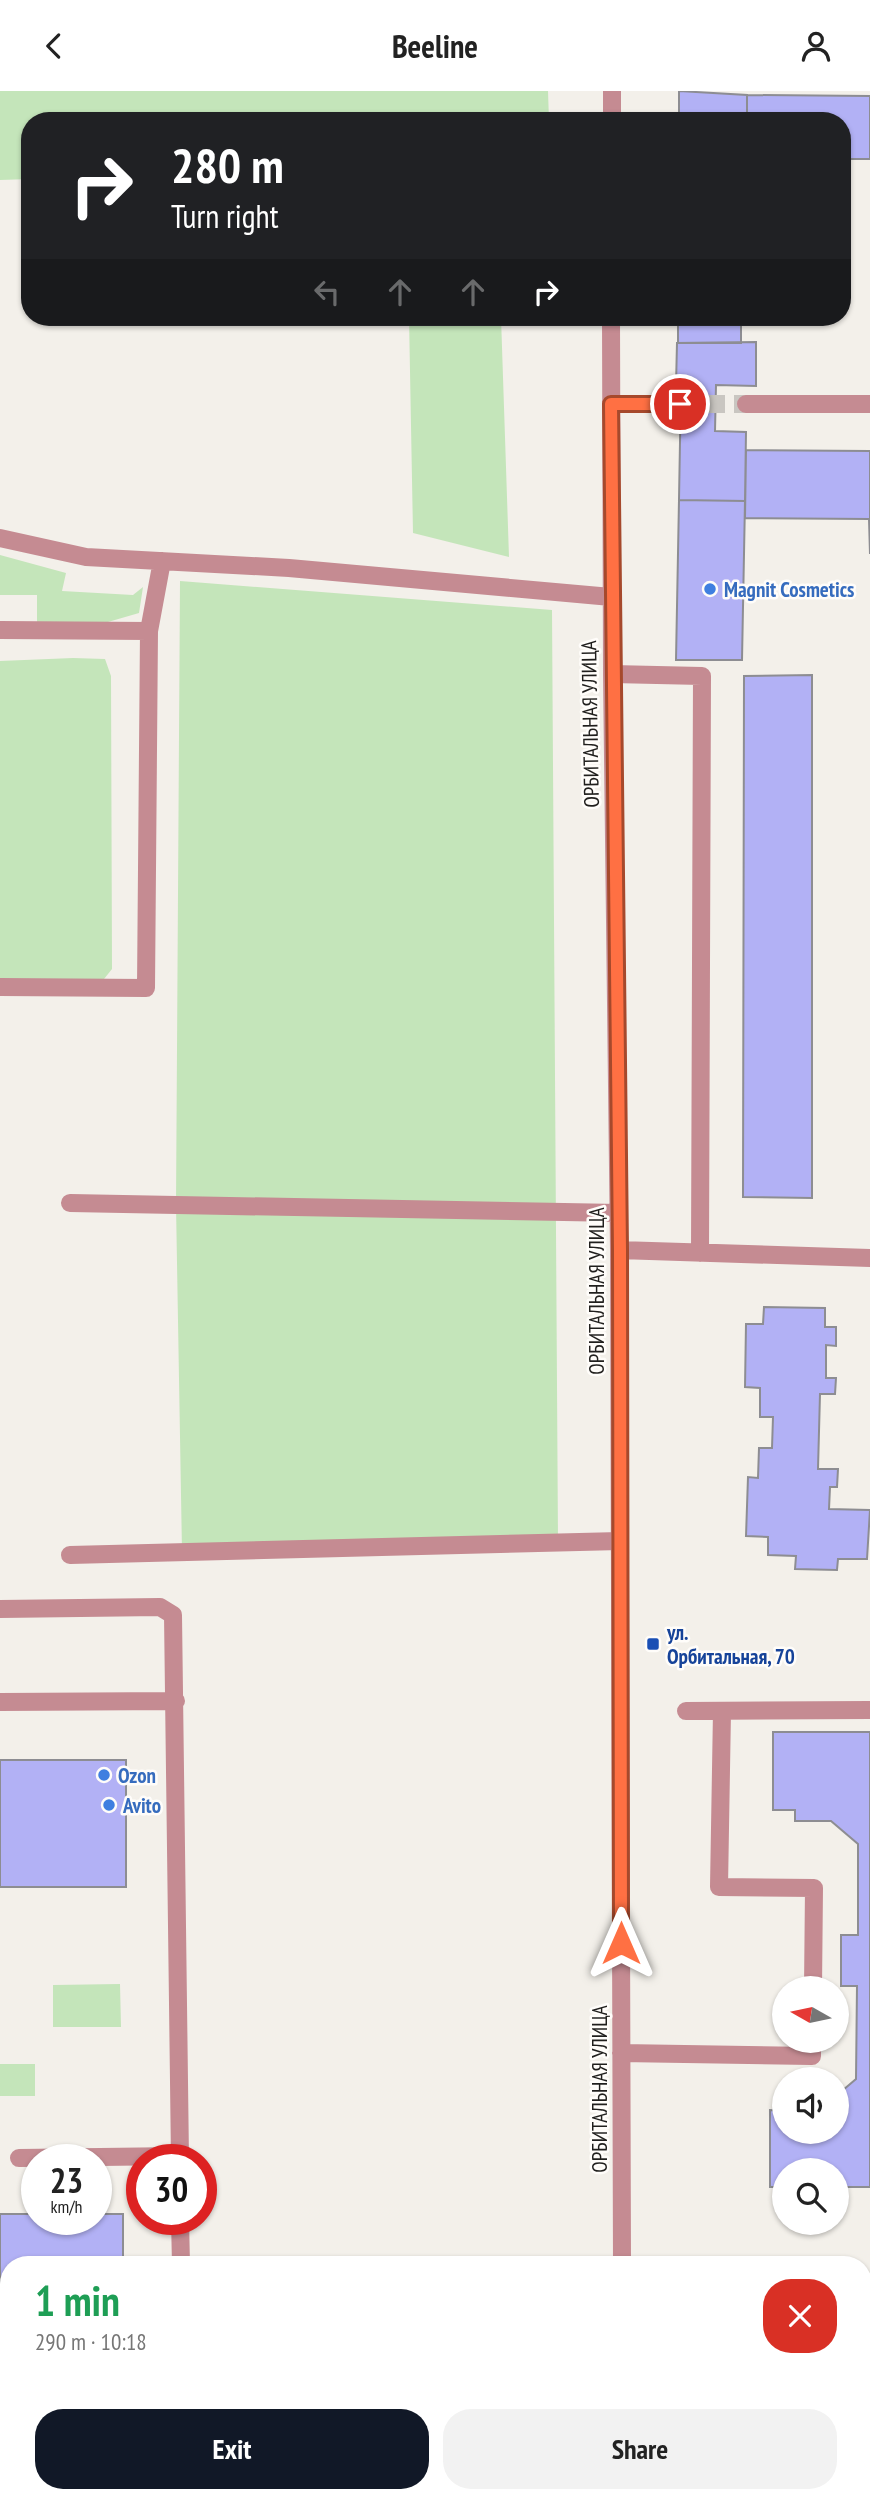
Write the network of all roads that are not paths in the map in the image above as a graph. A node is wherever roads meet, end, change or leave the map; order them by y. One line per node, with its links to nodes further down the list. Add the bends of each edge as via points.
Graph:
1 (612, 91): 2 (street)
2 (612, 112)
3 (611, 326): 4 (street, ОРБИТАЛЬНАЯ УЛИЦА)
4 (611, 404): 5 (street); 10 (street, ОРБИТАЛЬНАЯ УЛИЦА)
5 (680, 404)
6 (746, 404): 7 (street)
7 (870, 404)
8 (0, 538): 9 (street, via 86,557)
9 (162, 561): 10 (street); 12 (street)
10 (611, 597): 13 (street, ОРБИТАЛЬНАЯ УЛИЦА)
11 (0, 630): 12 (street)
12 (149, 631): 14 (street, via 146,988)
13 (612, 674): 16 (street, ОРБИТАЛЬНАЯ УЛИЦА); 18 (street, via 702,676)
14 (0, 987)
15 (70, 1203): 16 (street)
16 (619, 1213): 17 (street, ОРБИТАЛЬНАЯ УЛИЦА)
17 (620, 1250): 18 (street); 20 (street, ОРБИТАЛЬНАЯ УЛИЦА)
18 (700, 1253): 19 (street)
19 (870, 1258)
20 (620, 1541): 21 (street); 29 (street, ОРБИТАЛЬНАЯ УЛИЦА)
21 (70, 1555)
22 (0, 1609): 23 (street, via 167,1609 176,1622)
23 (176, 1701): 24 (street); 31 (street)
24 (0, 1702)
25 (722, 1710): 26 (street); 27 (street); 28 (street, via 719,1887 814,1888)
26 (870, 1710)
27 (686, 1711)
28 (813, 1976)
29 (621, 2053): 30 (street); 36 (street, ОРБИТАЛЬНАЯ УЛИЦА)
30 (812, 2053)
31 (180, 2144)
32 (19, 2158): 33 (street)
33 (126, 2158)
34 (180, 2235): 35 (street)
35 (181, 2256)
36 (622, 2256)

